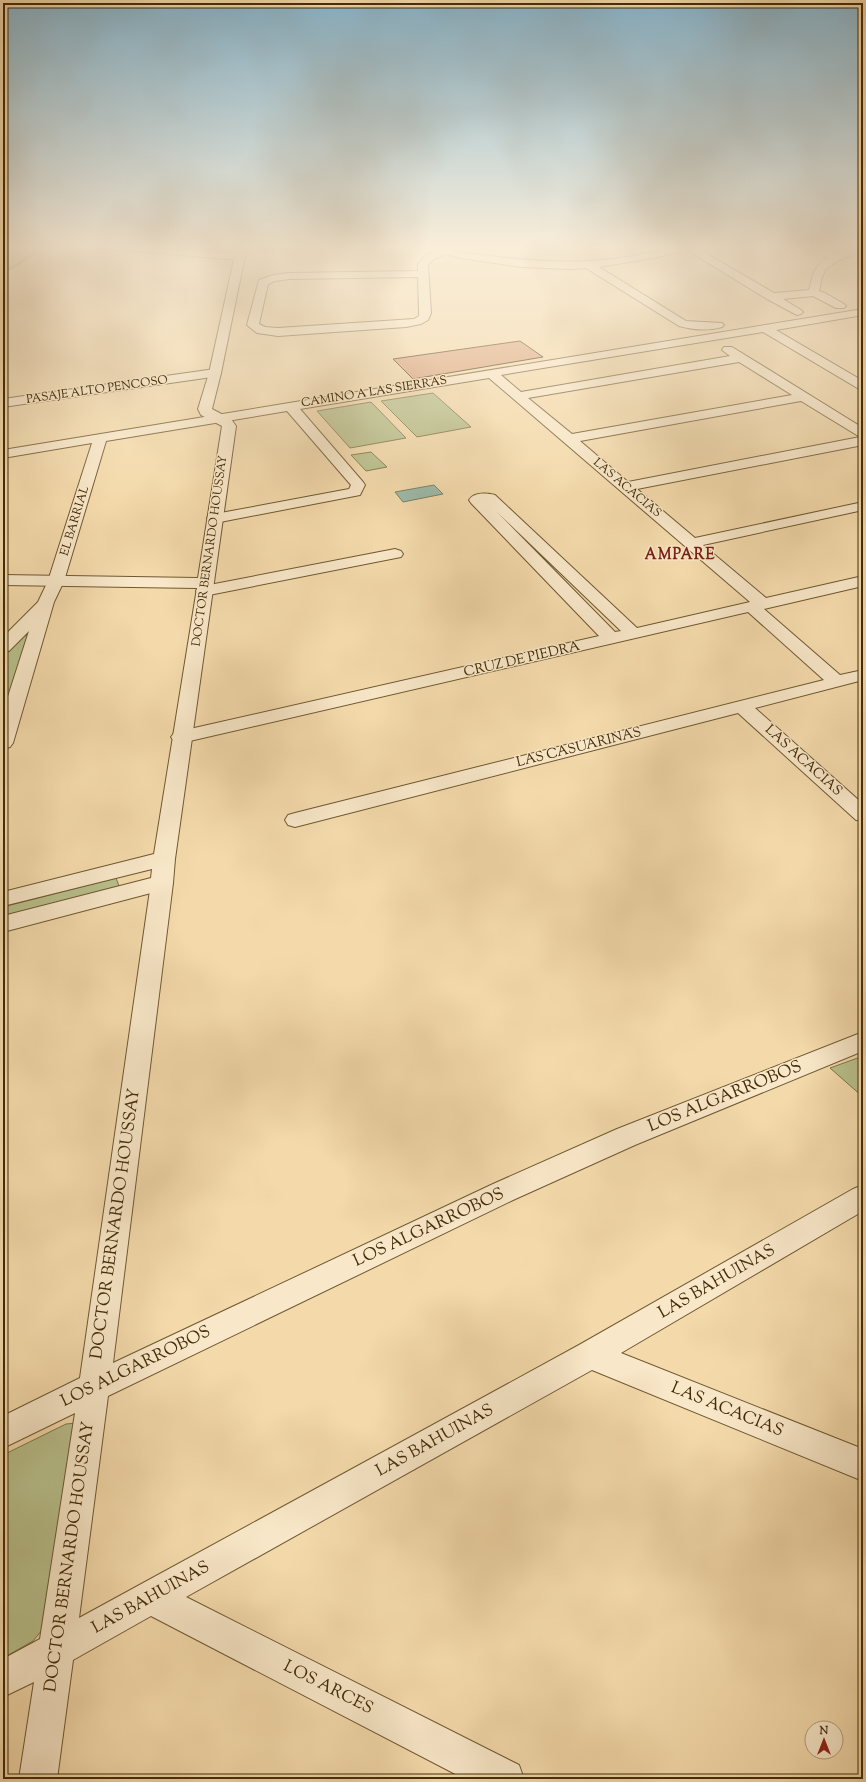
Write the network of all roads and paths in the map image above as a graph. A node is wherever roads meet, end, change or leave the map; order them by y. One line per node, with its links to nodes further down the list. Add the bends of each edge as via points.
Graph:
1 (224, 329): 9 (street, DOCTOR BERNARDO HOUSSAY)
2 (258, 329): 3 (street, via 278,332)
3 (323, 329)
4 (758, 329): 6 (street, CAMINO A LAS SIERRAS)
5 (766, 329): 10 (street)
6 (708, 338): 7 (street); 8 (street, CAMINO A LAS SIERRAS)
7 (741, 358): 11 (street); 12 (street)
8 (491, 372): 11 (street, LAS ACACIAS); 14 (street, CAMINO A LAS SIERRAS)
9 (215, 373): 13 (street, PASAJE ALTO PENCOSO); 15 (street, DOCTOR BERNARDO HOUSSAY, via 205,409)
10 (863, 386)
11 (518, 396): 18 (street, LAS ACACIAS)
12 (804, 397): 16 (street); 18 (street)
13 (3, 403)
14 (290, 406): 15 (street, CAMINO A LAS SIERRAS); 23 (street, via 358,485 355,492)
15 (216, 418): 17 (street, CAMINO A LAS SIERRAS); 23 (street, DOCTOR BERNARDO HOUSSAY, via 226,422 228,426)
16 (863, 434)
17 (100, 439): 20 (street, CAMINO A LAS SIERRAS); 30 (street, EL BARRIAL)
18 (569, 439): 21 (street, LAS ACACIAS)
19 (863, 441): 21 (street)
20 (3, 454)
21 (626, 487): 24 (street, LAS ACACIAS)
22 (863, 506): 24 (street)
23 (215, 518): 28 (street, DOCTOR BERNARDO HOUSSAY)
24 (693, 543): 31 (street, LAS ACACIAS)
25 (395, 554): 28 (street)
26 (3, 580): 30 (street)
27 (863, 581): 31 (street, CRUZ DE PIEDRA)
28 (205, 589): 30 (street); 38 (street, DOCTOR BERNARDO HOUSSAY)
29 (3, 591): 30 (street)
30 (52, 592): 34 (street, EL BARRIAL); 39 (street, EL BARRIAL)
31 (757, 605): 32 (street, CRUZ DE PIEDRA); 36 (street, LAS ACACIAS)
32 (634, 634): 33 (street, CRUZ DE PIEDRA); 33 (street, via 490,498 476,500)
33 (612, 639): 38 (street, CRUZ DE PIEDRA)
34 (3, 647)
35 (863, 675): 36 (street, LAS CASUARINAS)
36 (837, 682): 37 (street, LAS CASUARINAS)
37 (742, 706): 40 (street, LAS ACACIAS); 41 (street, LAS CASUARINAS)
38 (182, 738): 42 (street, DOCTOR BERNARDO HOUSSAY)
39 (3, 743)
40 (863, 815)
41 (295, 820)
42 (163, 871): 43 (street); 44 (street); 48 (street, DOCTOR BERNARDO HOUSSAY)
43 (3, 898)
44 (3, 924)
45 (863, 1041): 48 (street, LOS ALGARROBOS, via 604,1147 503,1192)
46 (863, 1197): 47 (street, LAS BAHUINAS)
47 (590, 1355): 50 (street, LAS ACACIAS); 51 (street, LAS BAHUINAS)
48 (94, 1387): 49 (street, LOS ALGARROBOS); 52 (street, DOCTOR BERNARDO HOUSSAY)
49 (3, 1432)
50 (863, 1465)
51 (152, 1598): 52 (street, LAS BAHUINAS); 55 (street, LOS ARCES)
52 (57, 1648): 53 (street, LAS BAHUINAS); 54 (street, DOCTOR BERNARDO HOUSSAY)
53 (3, 1679)
54 (38, 1779)
55 (504, 1779)

